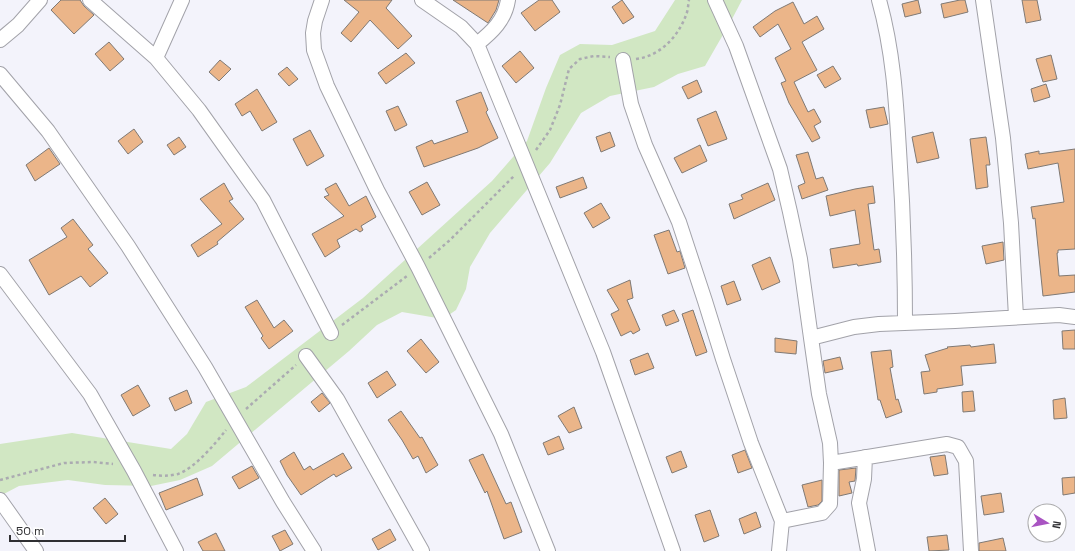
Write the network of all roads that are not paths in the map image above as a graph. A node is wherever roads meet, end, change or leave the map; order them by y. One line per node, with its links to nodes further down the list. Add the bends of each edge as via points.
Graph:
1 (40, 0): 10 (street, via 18,25)
2 (90, 0): 12 (street)
3 (182, 0): 12 (street)
4 (322, 0): 30 (street, via 314,21 313,33 314,50 324,79 377,190 501,434)
5 (422, 0): 11 (street, via 461,27)
6 (508, 0): 11 (street, via 503,17 491,34)
7 (715, 0): 20 (street, via 736,46 780,169 800,258)
8 (879, 0): 18 (street, via 887,28 894,80 904,230)
9 (983, 0): 16 (street, via 1003,138)
10 (0, 40)
11 (477, 44): 31 (street, via 603,352)
12 (156, 58): 19 (street, via 199,110 263,200)
13 (623, 60): 25 (street, via 631,104 645,145 679,222 723,359)
14 (0, 74): 28 (street, via 48,131 128,246 205,367)
15 (0, 274): 27 (street, via 90,394)
16 (1016, 317): 17 (street); 18 (street)
17 (1075, 317)
18 (905, 323): 20 (street, via 854,327)
19 (331, 333)
20 (812, 338): 23 (street, via 818,387 830,443)
21 (306, 356): 29 (street, via 337,399)
22 (865, 457): 23 (street); 33 (street, via 860,504); 34 (street, via 947,444 958,447 966,461)
23 (831, 463): 25 (street, via 830,504 827,509 818,515)
24 (0, 500): 26 (street)
25 (782, 521): 32 (street)
26 (36, 551)
27 (176, 551)
28 (314, 551)
29 (422, 551)
30 (548, 551)
31 (673, 551)
32 (779, 551)
33 (868, 551)
34 (971, 551)

